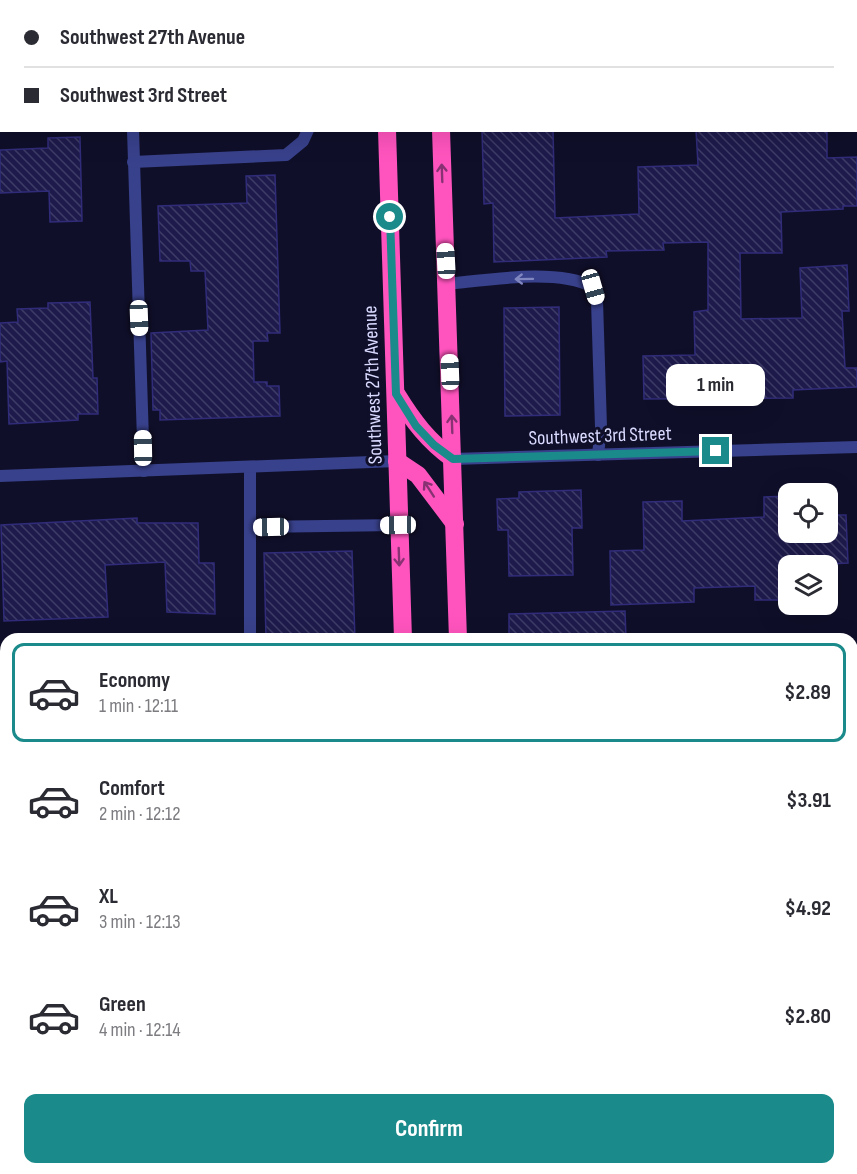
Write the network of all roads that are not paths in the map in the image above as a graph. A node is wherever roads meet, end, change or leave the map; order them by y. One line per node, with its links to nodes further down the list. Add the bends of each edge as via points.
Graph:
1 (133, 132): 5 (street)
2 (307, 132): 5 (street, via 303,141 286,155)
3 (387, 132): 7 (highway, Southwest 27th Avenue)
4 (441, 132): 6 (highway, one-way to 4)
5 (133, 162): 13 (street)
6 (447, 284): 9 (street, one-way to 6, via 601,427 597,301 593,287 564,278); 10 (highway, one-way to 6)
7 (396, 394): 10 (highway, via 416,426); 11 (highway, Southwest 27th Avenue)
8 (857, 447): 9 (street, Southwest 3rd Street)
9 (598, 455): 10 (street, Southwest 3rd Street)
10 (453, 459): 15 (highway)
11 (397, 461): 12 (street); 15 (highway, one-way to 11, via 418,475); 16 (highway, Southwest 27th Avenue)
12 (250, 468): 13 (street); 17 (street)
13 (144, 471): 14 (street)
14 (0, 476)
15 (455, 524): 20 (highway)
16 (398, 525): 17 (street); 19 (highway, Southwest 27th Avenue, one-way to 19)
17 (250, 527): 18 (street)
18 (250, 633)
19 (403, 633)
20 (458, 633)

